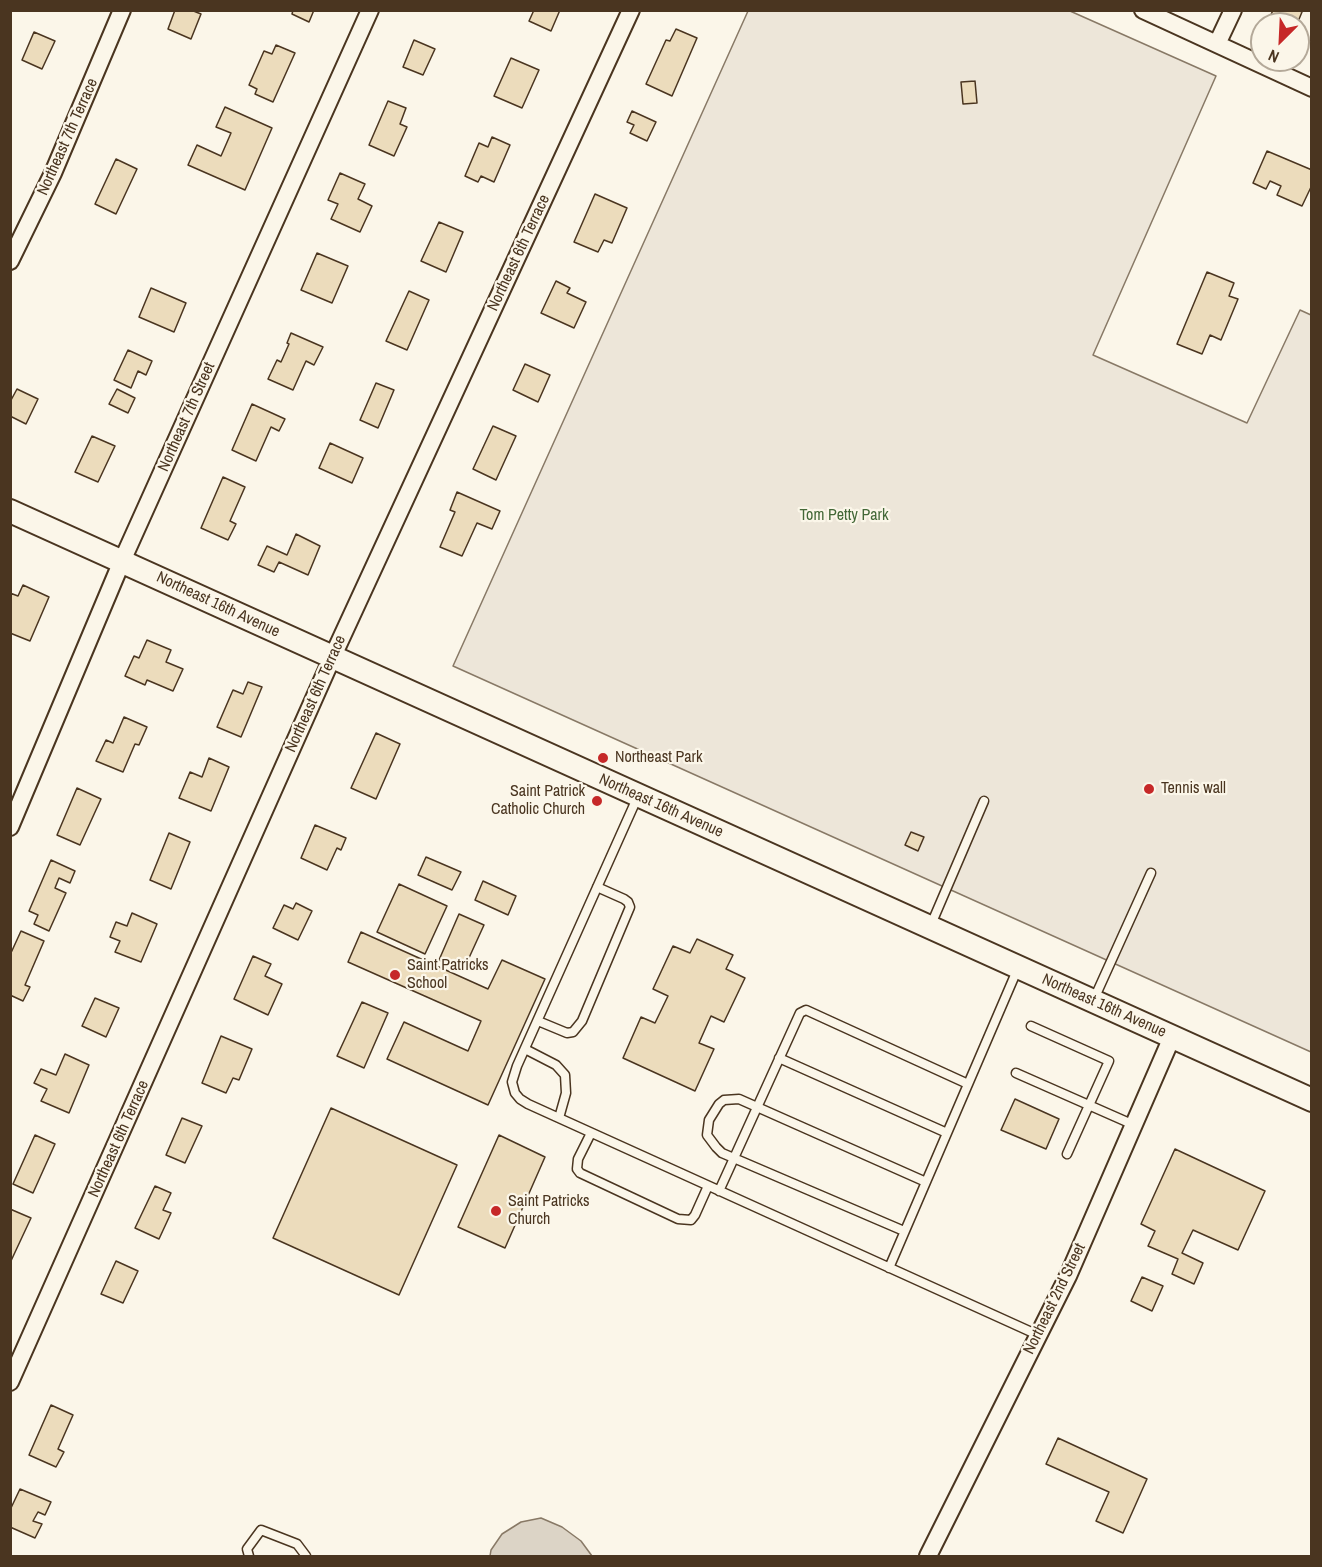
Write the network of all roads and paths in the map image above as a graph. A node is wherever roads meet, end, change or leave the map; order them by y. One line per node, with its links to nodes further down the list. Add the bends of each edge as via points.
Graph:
1 (122, 10): 8 (street, Northeast 7th Terrace, via 53,173)
2 (370, 10): 10 (street, Northeast 7th Street)
3 (631, 10): 11 (street, Northeast 6th Terrace)
4 (1143, 10): 6 (street)
5 (1233, 10): 6 (street)
6 (1217, 44): 7 (street)
7 (1311, 88)
8 (10, 261)
9 (10, 511): 10 (street, Northeast 16th Avenue)
10 (122, 561): 11 (street, Northeast 16th Avenue); 14 (street, Northeast 7th Street)
11 (332, 658): 12 (street, Northeast 16th Avenue); 42 (street, Northeast 6th Terrace)
12 (638, 796): 16 (lane); 17 (street, Northeast 16th Avenue)
13 (984, 801): 17 (lane)
14 (10, 827)
15 (1151, 873): 19 (lane)
16 (597, 887): 20 (lane); 20 (lane, via 624,899 630,907 582,1021 567,1033)
17 (930, 928): 18 (street, Northeast 16th Avenue)
18 (1018, 967): 19 (street, Northeast 16th Avenue); 26 (lane)
19 (1093, 1001): 22 (street, Northeast 16th Avenue)
20 (537, 1021): 23 (lane)
21 (1031, 1026): 28 (lane, via 1108,1061)
22 (1172, 1037): 27 (street, Northeast 16th Avenue); 31 (street, Northeast 2nd Street)
23 (525, 1049): 30 (lane, via 556,1065 565,1075 566,1093); 30 (lane, via 512,1088 520,1099)
24 (779, 1058): 26 (lane, via 797,1017 806,1010); 29 (lane); 33 (lane)
25 (1016, 1073): 28 (lane)
26 (968, 1084): 33 (lane)
27 (1311, 1100)
28 (1089, 1105): 31 (lane); 34 (lane)
29 (757, 1107): 35 (lane); 35 (lane, via 739,1099 724,1100 709,1120 710,1141); 36 (lane)
30 (559, 1118): 32 (lane)
31 (1134, 1125): 41 (street, Northeast 2nd Street)
32 (591, 1133): 37 (lane); 37 (lane, via 578,1160 580,1173 678,1219 691,1220)
33 (946, 1133): 36 (lane)
34 (1067, 1154)
35 (734, 1158): 38 (lane); 39 (lane)
36 (926, 1182): 39 (lane)
37 (708, 1186): 38 (lane)
38 (719, 1191): 40 (lane)
39 (904, 1232): 40 (lane)
40 (889, 1268): 41 (lane)
41 (1038, 1335): 45 (street, Northeast 2nd Street)
42 (10, 1382)
43 (249, 1557): 44 (lane, via 248,1549 261,1530 297,1544)
44 (306, 1557)
45 (928, 1557)

